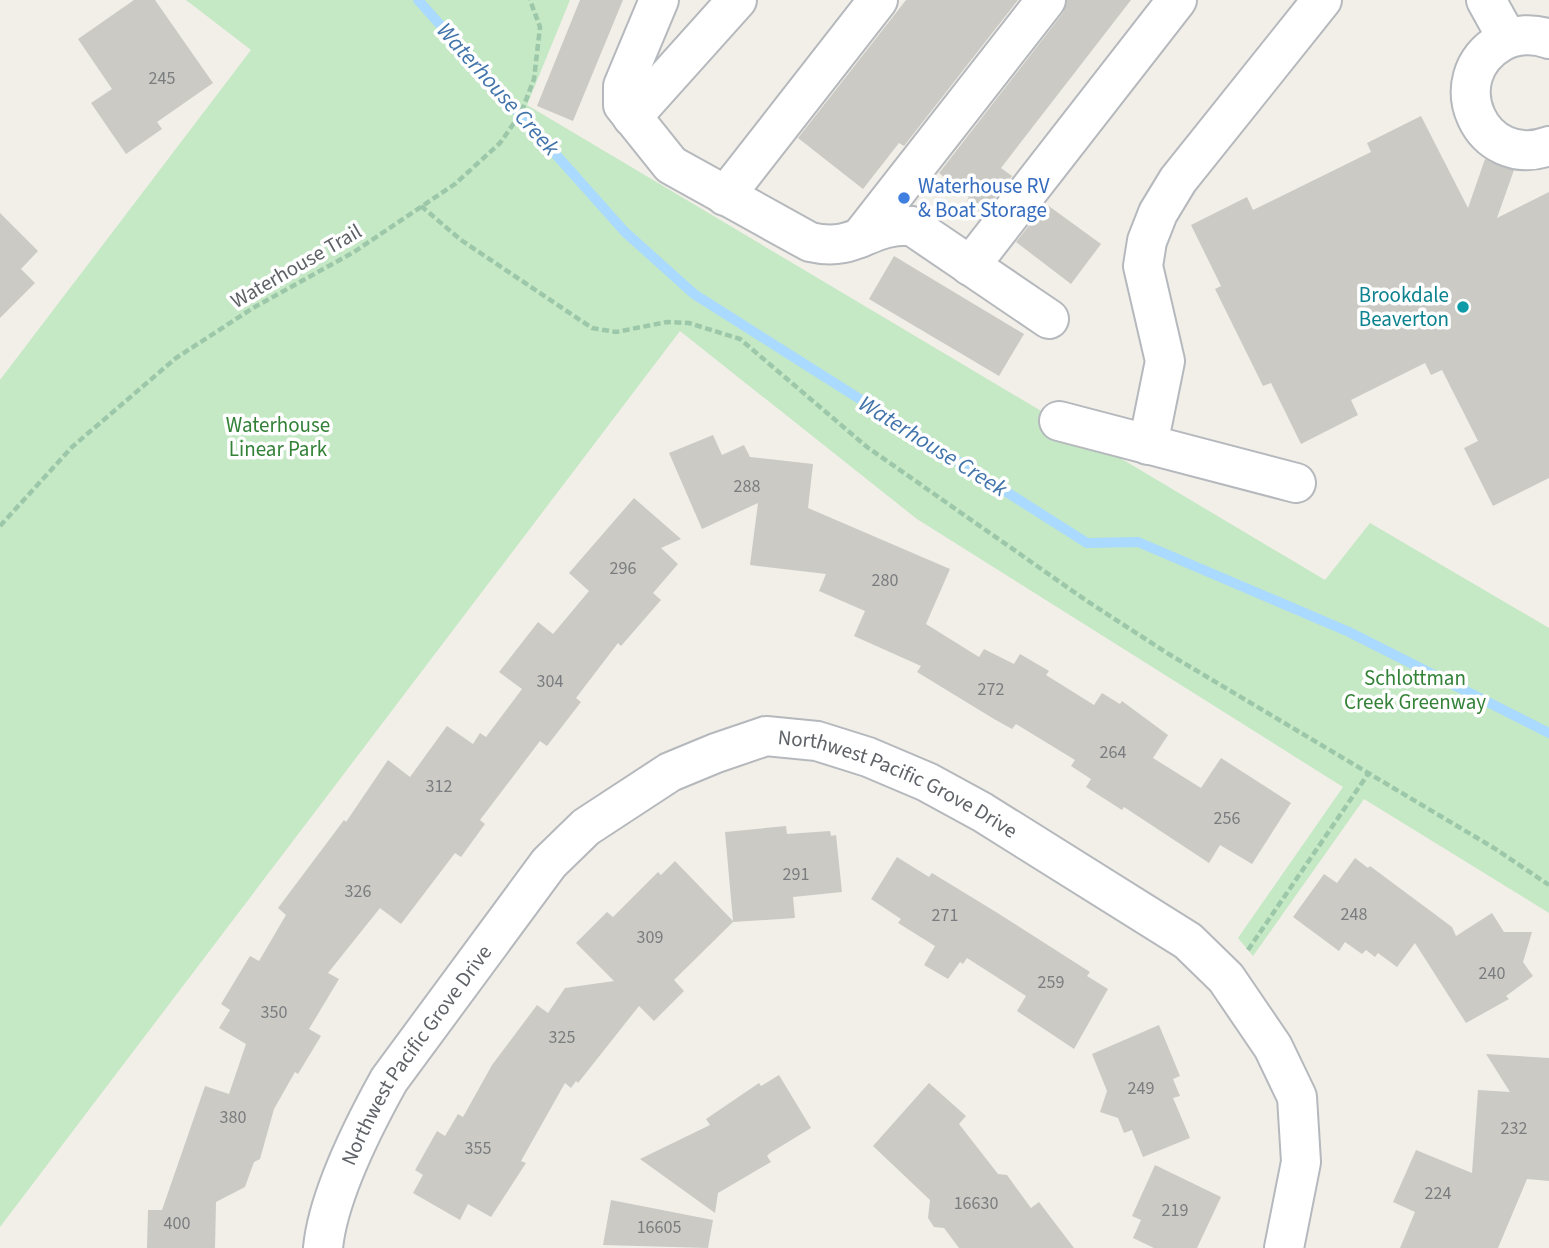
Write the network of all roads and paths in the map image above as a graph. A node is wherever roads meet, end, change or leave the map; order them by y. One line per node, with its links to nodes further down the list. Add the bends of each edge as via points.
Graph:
1 (530, 0): 14 (path, Waterhouse Trail, via 540,26 534,79 521,113 455,184)
2 (659, 0): 11 (street, via 623,86 623,106)
3 (737, 0): 11 (street)
4 (878, 0): 13 (street)
5 (1046, 0): 15 (street)
6 (1177, 0): 16 (street)
7 (1322, 0): 19 (street, via 1178,180 1147,241 1145,276 1165,361)
8 (1486, 0): 9 (street)
9 (1507, 38): 10 (street); 12 (street, via 1491,48 1471,80 1475,117 1501,144 1519,150)
10 (1549, 39)
11 (632, 117): 13 (street, via 671,165)
12 (1549, 146)
13 (725, 196): 15 (street, via 810,242 831,247)
14 (421, 206): 21 (path, Waterhouse Trail, via 354,252 253,308 176,358 72,447); 22 (path, via 461,240 592,328 616,332 667,322 740,339 867,447 984,531 1167,653)
15 (856, 242): 16 (street, via 891,225 912,226)
16 (970, 266): 17 (street)
17 (1049, 319)
18 (1059, 421): 19 (street)
19 (1148, 445): 20 (street)
20 (1296, 484)
21 (0, 526)
22 (1368, 774): 23 (path); 24 (path)
23 (1549, 885)
24 (1226, 978): 25 (street, Northwest Pacific Grove Drive, via 1188,942 927,782 817,741 765,736 670,772 586,827 550,863 389,1080 343,1179); 26 (street, Northwest Pacific Grove Drive, via 1273,1046 1297,1097 1301,1162)
25 (323, 1248)
26 (1284, 1248)

